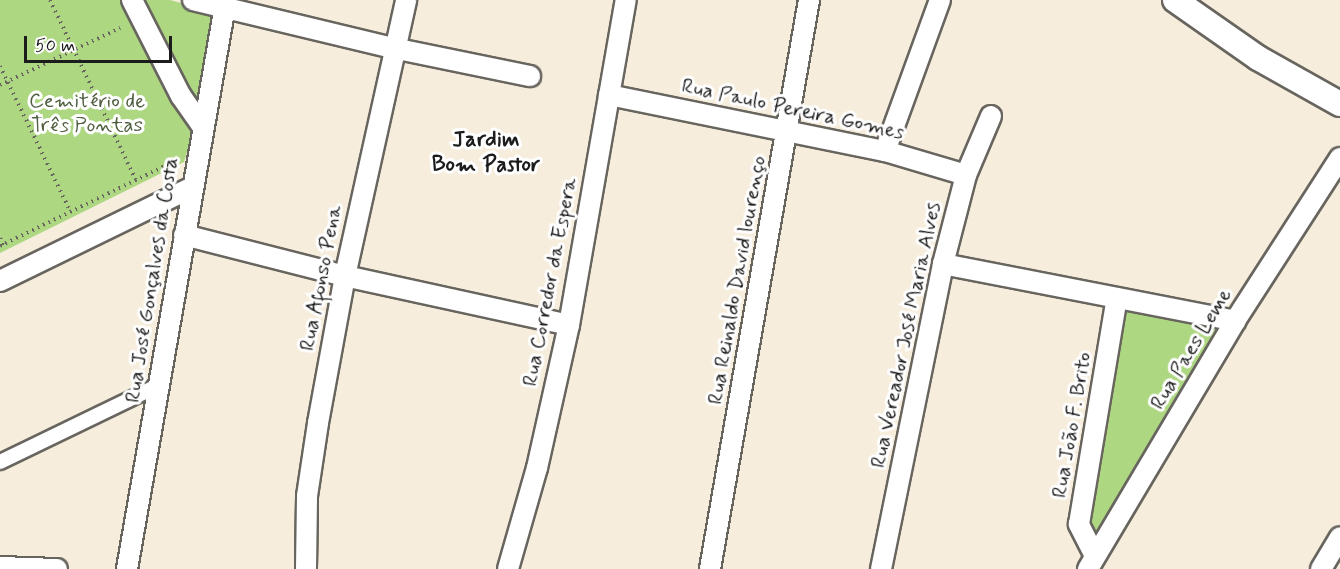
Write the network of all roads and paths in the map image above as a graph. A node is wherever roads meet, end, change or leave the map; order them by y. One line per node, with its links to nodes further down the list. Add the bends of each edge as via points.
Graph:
1 (50, 0): 12 (path)
2 (132, 0): 20 (street, via 181,96)
3 (194, 0): 9 (street)
4 (405, 0): 11 (street, Rua Afonso Pena)
5 (626, 0): 17 (street, Rua Corredor da Espera)
6 (809, 0): 21 (street, Rua Reinaldo David lourenço)
7 (940, 0): 22 (street)
8 (1175, 0): 18 (street, via 1258,58)
9 (225, 4): 11 (street); 20 (street, Rua José Gonçalves da Costa)
10 (120, 28): 12 (path)
11 (393, 48): 14 (street); 33 (street, Rua Afonso Pena)
12 (74, 51): 15 (path); 26 (path)
13 (0, 66): 15 (path)
14 (530, 76)
15 (7, 81): 16 (path); 28 (path)
16 (0, 85)
17 (609, 95): 21 (street, Rua Paulo Pereira Gomes); 37 (street, Rua Corredor da Espera)
18 (1340, 104)
19 (991, 116): 25 (street, Rua Vereador José Maria Alves)
20 (202, 126): 27 (street, Rua José Gonçalves da Costa)
21 (788, 131): 22 (street, Rua Paulo Pereira Gomes); 47 (street, Rua Reinaldo David lourenço)
22 (885, 151): 25 (street, Rua Paulo Pereira Gomes)
23 (1340, 158): 36 (street, Rua Paes Leme)
24 (167, 165): 26 (path)
25 (966, 175): 32 (street, Rua Vereador José Maria Alves)
26 (136, 180): 28 (path)
27 (191, 188): 29 (street, Rua José Gonçalves da Costa); 34 (street)
28 (70, 211): 31 (path)
29 (184, 235): 33 (street); 38 (street, Rua José Gonçalves da Costa)
30 (0, 238): 31 (path)
31 (2, 246)
32 (943, 264): 35 (street); 48 (street, Rua Vereador José Maria Alves)
33 (345, 276): 37 (street); 45 (street, Rua Afonso Pena, via 308,496)
34 (0, 281)
35 (1117, 298): 36 (street); 41 (street, Rua João F. Brito, via 1079,524)
36 (1235, 321): 41 (street, Rua Paes Leme)
37 (569, 325): 46 (street, Rua Corredor da Espera, via 537,468)
38 (159, 385): 39 (street); 44 (street, Rua José Gonçalves da Costa)
39 (0, 462)
40 (1340, 537): 49 (street)
41 (1092, 563)
42 (0, 567): 43 (street)
43 (57, 569)
44 (127, 569)
45 (306, 569)
46 (508, 569)
47 (711, 569)
48 (881, 569)
49 (1321, 569)

